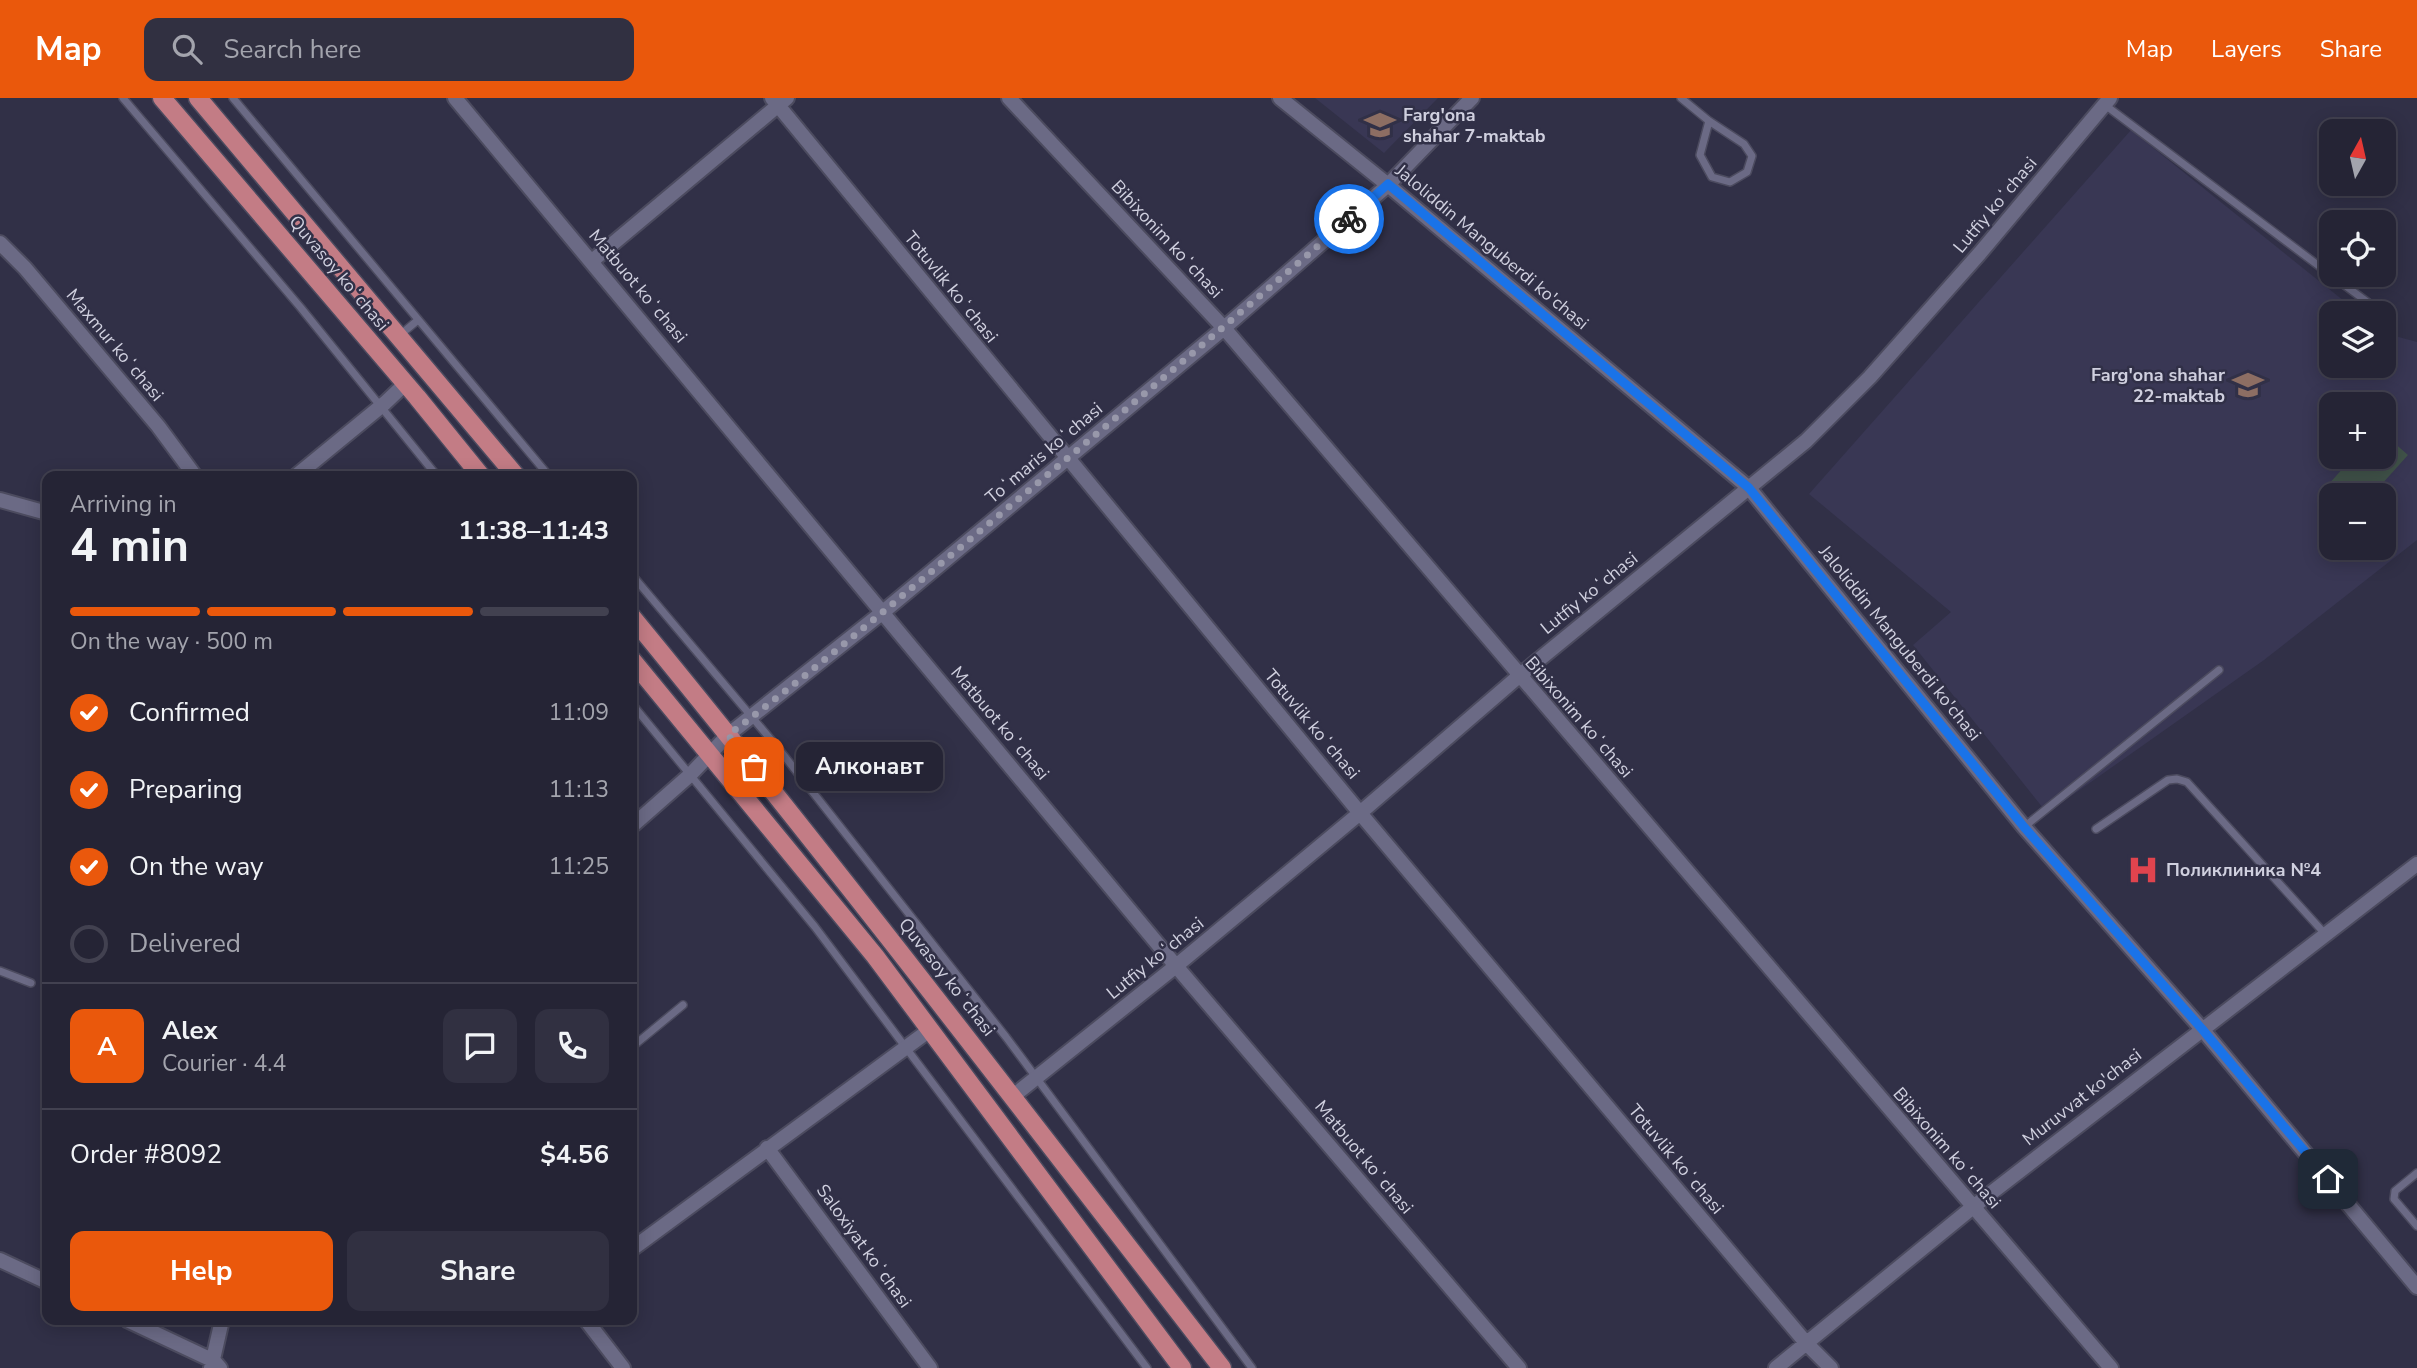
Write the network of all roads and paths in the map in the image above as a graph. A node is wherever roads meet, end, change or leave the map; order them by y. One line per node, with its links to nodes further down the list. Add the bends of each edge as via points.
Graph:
1 (123, 98): 23 (lane, via 301,307)
2 (162, 98): 22 (main road, Quvasoy koʻchasi)
3 (198, 98): 21 (main road, Quvasoy koʻchasi)
4 (233, 98): 19 (lane)
5 (455, 98): 15 (street, Matbuot koʻchasi)
6 (1009, 98): 20 (street, Bibixonim koʻchasi)
7 (1280, 98): 13 (street, Jaloliddin Manguberdi ko'chasi)
8 (1472, 98): 13 (street, Toʻmaris koʻchasi)
9 (1681, 98): 12 (lane)
10 (779, 101): 15 (street); 24 (street, Totuvlik koʻchasi)
11 (2108, 101): 16 (lane); 31 (street, Lutfiy koʻchasi, via 1870,377 1806,442)
12 (1709, 121): 12 (lane, via 1700,155 1712,177 1730,182 1747,172 1752,156 1744,144)
13 (1388, 184): 20 (street, Toʻmaris koʻchasi); 31 (street, Jaloliddin Manguberdi ko'chasi)
14 (0, 243): 25 (street, Maxmur koʻchasi)
15 (592, 261): 35 (street, Matbuot koʻchasi)
16 (2319, 266)
17 (2347, 287): 18 (lane)
18 (2366, 301)
19 (418, 320): 21 (lane); 30 (lane)
20 (1224, 328): 24 (street, Toʻmaris koʻchasi); 39 (street, Bibixonim koʻchasi)
21 (399, 335): 29 (main road, Quvasoy koʻchasi)
22 (411, 390): 23 (street); 28 (main road, Quvasoy koʻchasi)
23 (380, 408): 26 (street); 27 (lane)
24 (1068, 459): 35 (street, Toʻmaris koʻchasi); 45 (street, Totuvlik koʻchasi)
25 (191, 471)
26 (302, 471)
27 (433, 471)
28 (477, 471)
29 (512, 471)
30 (545, 471)
31 (1749, 488): 39 (street, Lutfiy koʻchasi); 47 (street, Jaloliddin Manguberdi ko'chasi)
32 (0, 500): 33 (street)
33 (42, 512)
34 (637, 581): 41 (lane)
35 (883, 612): 41 (street, Toʻmaris koʻchasi); 51 (street, Matbuot koʻchasi)
36 (637, 623): 42 (main road, Quvasoy koʻchasi)
37 (637, 666): 43 (main road)
38 (2219, 670): 47 (lane)
39 (1519, 676): 45 (street, Lutfiy koʻchasi); 63 (street, Bibixonim koʻchasi)
40 (637, 710): 44 (lane)
41 (752, 717): 42 (street, Toʻmaris koʻchasi); 59 (lane)
42 (728, 735): 43 (street, Toʻmaris koʻchasi); 60 (main road, Quvasoy koʻchasi)
43 (710, 755): 44 (street, Toʻmaris koʻchasi); 55 (main road)
44 (690, 775): 46 (street, Toʻmaris koʻchasi); 58 (lane, via 815,927)
45 (1360, 813): 51 (street, Lutfiy koʻchasi); 72 (street, Totuvlik koʻchasi)
46 (637, 822)
47 (2024, 827): 56 (street, Jaloliddin Manguberdi ko'chasi)
48 (2096, 829): 50 (lane, via 2168,780 2187,782)
49 (2417, 864): 50 (street, Muruvvat ko'chasi)
50 (2326, 935): 56 (street, Muruvvat ko'chasi)
51 (1176, 966): 59 (street, Lutfiy koʻchasi); 80 (street, Matbuot koʻchasi)
52 (0, 971): 53 (lane)
53 (31, 983)
54 (683, 1005): 57 (lane)
55 (931, 1029): 58 (street); 77 (main road)
56 (2202, 1029): 63 (street, Muruvvat ko'chasi); 68 (street, Jaloliddin Manguberdi ko'chasi)
57 (637, 1043)
58 (905, 1047): 61 (street); 76 (lane)
59 (1036, 1078): 60 (street, Lutfiy koʻchasi); 79 (lane)
60 (1012, 1097): 78 (main road, Quvasoy koʻchasi)
61 (768, 1148): 65 (street); 75 (street, Saloxiyat koʻchasi)
62 (2417, 1173): 64 (lane, via 2395,1191 2394,1199)
63 (1973, 1206): 72 (street, Muruvvat ko'chasi); 83 (street, Bibixonim koʻchasi)
64 (2417, 1226)
65 (637, 1245)
66 (0, 1261): 67 (street)
67 (42, 1280)
68 (2417, 1287)
69 (137, 1325): 73 (street)
70 (221, 1325): 73 (street)
71 (590, 1325): 74 (street)
72 (1807, 1344): 81 (street, Muruvvat ko'chasi); 82 (street, Totuvlik koʻchasi)
73 (215, 1366)
74 (623, 1368)
75 (930, 1368)
76 (1147, 1368)
77 (1182, 1368)
78 (1222, 1368)
79 (1252, 1368)
80 (1519, 1368)
81 (1776, 1368)
82 (1831, 1368)
83 (2111, 1368)

